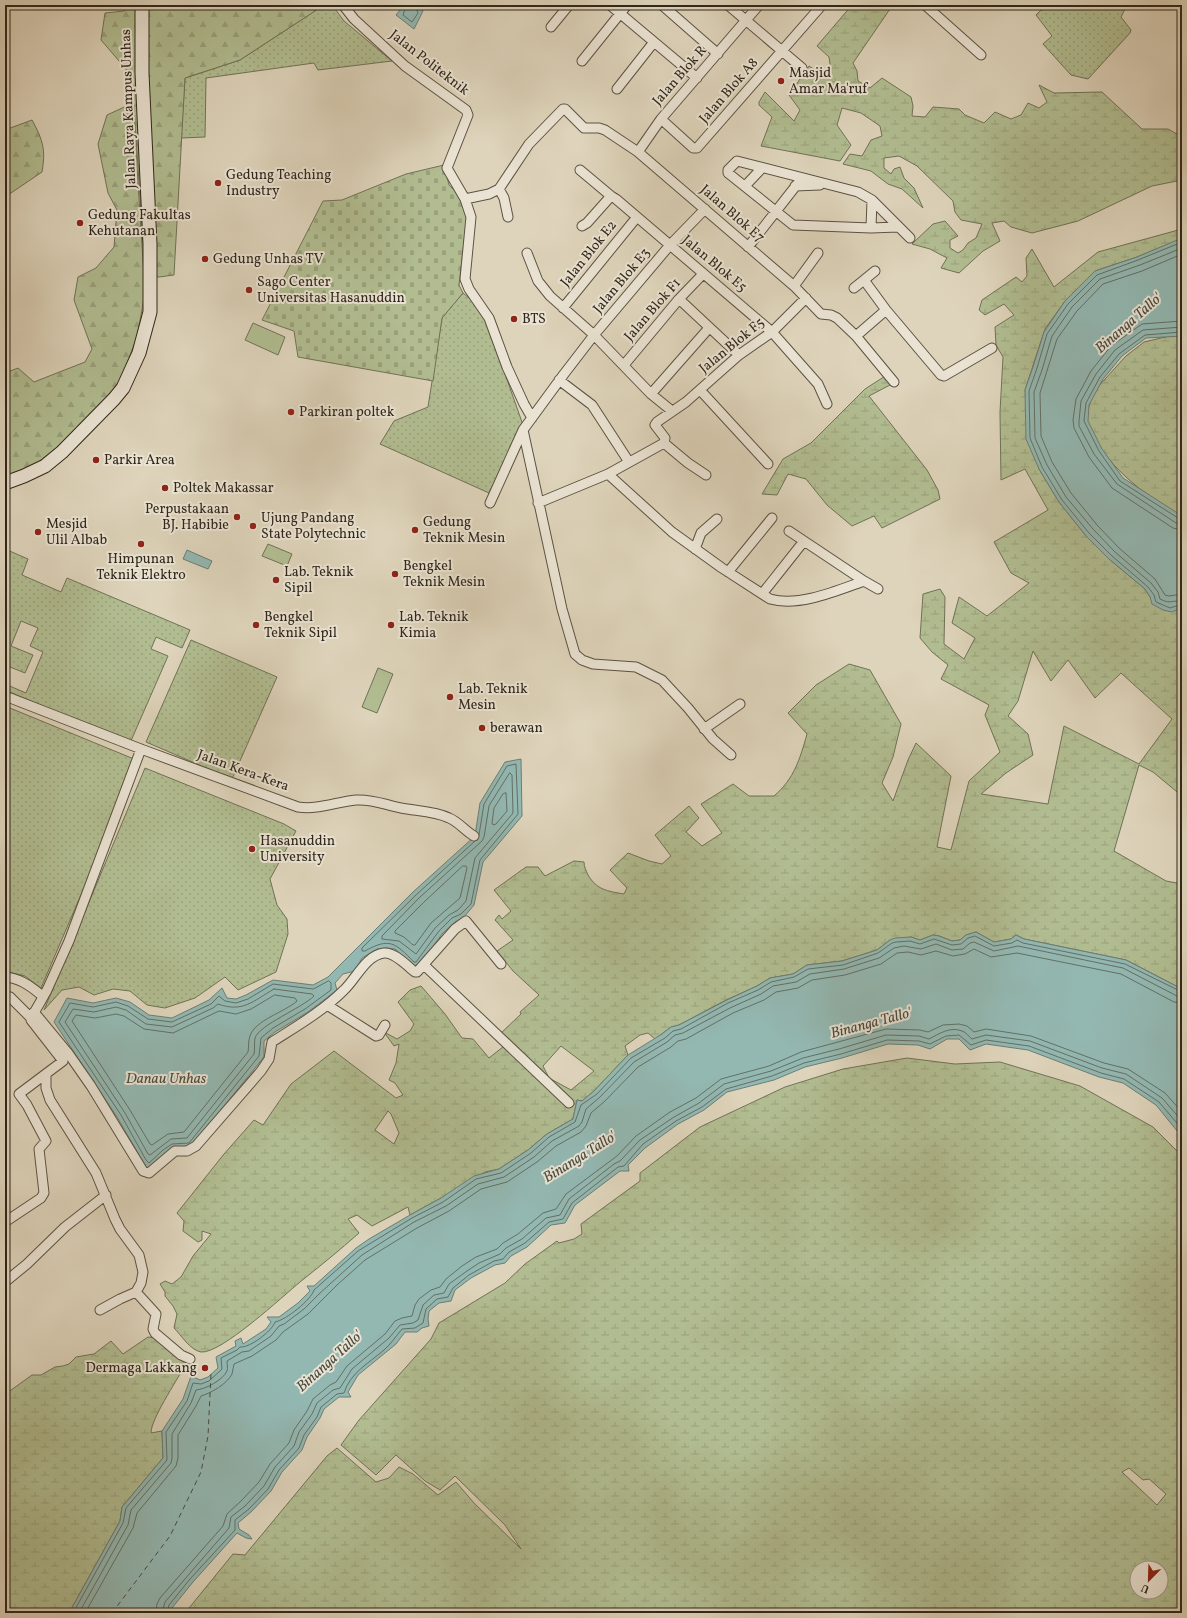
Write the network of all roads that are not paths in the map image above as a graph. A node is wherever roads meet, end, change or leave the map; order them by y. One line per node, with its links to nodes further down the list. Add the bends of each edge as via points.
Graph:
1 (142, 5): 76 (street, Jalan Raya Kampus Unhas, via 150,312 139,353 123,388 62,452 45,466)
2 (343, 5): 33 (street, Jalan Politeknik, via 354,19 405,66 466,110 468,115 447,168)
3 (569, 5): 14 (street)
4 (610, 5): 12 (street)
5 (628, 5): 12 (street)
6 (662, 5): 17 (street)
7 (728, 5): 13 (street)
8 (759, 5): 13 (street, Jalan Blok R)
9 (822, 5): 16 (street, Jalan Blok A8)
10 (925, 5): 11 (street)
11 (937, 8): 18 (street)
12 (620, 14): 15 (street); 19 (street)
13 (746, 21): 16 (street); 17 (street, Jalan Blok R)
14 (551, 27)
15 (654, 42): 21 (street); 22 (street)
16 (782, 52): 20 (street); 23 (street, Jalan Blok A8, via 697,148)
17 (718, 54): 21 (street, Jalan Blok R)
18 (980, 55)
19 (582, 61)
20 (802, 68)
21 (697, 78): 23 (street, Jalan Blok R)
22 (617, 89)
23 (661, 119): 24 (street, Jalan Blok R)
24 (638, 152): 31 (street, Jalan Blok E7, via 605,130 584,128 564,109 529,144); 35 (street, Jalan Blok E7)
25 (762, 168): 27 (street); 29 (street); 29 (street, via 736,161 728,173)
26 (580, 170): 32 (street, Jalan Blok E5)
27 (802, 178): 28 (street); 30 (street)
28 (826, 184): 30 (street); 34 (street, via 858,192)
29 (745, 186): 36 (street)
30 (795, 186): 36 (street)
31 (499, 189): 33 (street, via 489,194); 37 (street, via 504,198)
32 (611, 196): 38 (street, Jalan Blok E5); 39 (street)
33 (464, 199): 69 (street, Jalan Politeknik, via 471,217 465,278 469,289 490,318 507,367)
34 (872, 200): 40 (street); 41 (street)
35 (705, 209): 43 (street, Jalan Blok E3); 44 (street, Jalan Blok E7)
36 (775, 212): 41 (street, via 795,225); 44 (street)
37 (508, 217)
38 (637, 217): 43 (street, Jalan Blok E5); 54 (street, Jalan Blok E2)
39 (582, 226)
40 (898, 227): 41 (street); 42 (street)
41 (871, 228)
42 (910, 238)
43 (670, 245): 48 (street, Jalan Blok E5); 58 (street, Jalan Blok E3)
44 (748, 247): 50 (street, Jalan Blok E7)
45 (527, 253): 54 (street, via 542,287)
46 (818, 253): 50 (street)
47 (875, 271): 49 (street)
48 (703, 274): 53 (street, Jalan Blok F1); 57 (street, Jalan Blok E5)
49 (864, 280): 51 (street); 55 (street)
50 (794, 286): 52 (street, Jalan Blok E7)
51 (854, 288)
52 (806, 298): 57 (street, Jalan Blok F5); 59 (street, Jalan Blok E7, via 821,314 837,318)
53 (680, 300): 56 (street); 62 (street, Jalan Blok F1)
54 (563, 308): 58 (street)
55 (886, 310): 59 (street); 60 (street, via 941,375 948,375)
56 (709, 328): 61 (street); 66 (street)
57 (772, 332): 61 (street, Jalan Blok F5); 67 (street, Jalan Blok E5, via 818,384)
58 (594, 334): 62 (street); 63 (street, Jalan Blok E3)
59 (856, 336): 64 (street, Jalan Blok E7)
60 (992, 348)
61 (739, 355): 65 (street, Jalan Blok F5)
62 (624, 365): 66 (street)
63 (559, 380): 69 (street, Jalan Blok E3); 72 (street, via 592,405)
64 (894, 382)
65 (700, 390): 68 (street, Jalan Blok F5); 73 (street)
66 (651, 394): 68 (street)
67 (827, 404)
68 (672, 411): 71 (street, Jalan Blok F5, via 656,424 665,438)
69 (532, 418): 70 (street, Jalan Blok E3)
70 (523, 430): 77 (street, Jalan Blok E3); 78 (street)
71 (664, 443): 72 (street); 75 (street)
72 (629, 462): 74 (street)
73 (768, 464)
74 (608, 474): 78 (street); 83 (street, via 672,532)
75 (706, 475)
76 (5, 483)
77 (490, 503)
78 (538, 503): 90 (street, via 575,654 593,664 636,667 662,680)
79 (772, 518): 84 (street)
80 (717, 519): 83 (street, via 700,533)
81 (789, 531): 82 (street)
82 (804, 541): 85 (street); 87 (street)
83 (695, 549): 84 (street)
84 (728, 572): 87 (street)
85 (864, 581): 86 (street); 87 (street, via 823,596 792,601 778,601)
86 (878, 589)
87 (762, 594)
88 (5, 696): 91 (street, Jalan Kera-Kera)
89 (740, 704): 90 (street)
90 (704, 729): 92 (street)
91 (141, 748): 93 (street, Jalan Kera-Kera, via 298,807 320,807 356,800 380,802 450,818); 99 (street, via 69,941)
92 (731, 755)
93 (474, 836)
94 (501, 964): 95 (street, via 466,921 455,929)
95 (424, 965): 98 (street, via 419,971 414,972 393,955 384,953 372,958 345,990); 102 (street)
96 (5, 977): 99 (street, via 23,981 40,994)
97 (5, 996): 99 (street)
98 (327, 1005): 99 (street, via 272,1042 269,1059 261,1071 196,1146 187,1151 175,1151 149,1173 142,1171); 100 (street, via 376,1036)
99 (38, 1006): 101 (street, via 31,1020 62,1061)
100 (385, 1025)
101 (46, 1074): 103 (street, via 46,1088 50,1100 96,1173); 104 (street, via 19,1094 46,1141 39,1149 43,1196)
102 (569, 1103)
103 (106, 1195): 105 (street); 106 (street, via 120,1229 139,1255 143,1272)
104 (5, 1222)
105 (5, 1282)
106 (136, 1292): 107 (street); 108 (street, via 156,1314 153,1329 155,1333 181,1355)
107 (100, 1310)
108 (190, 1359)

